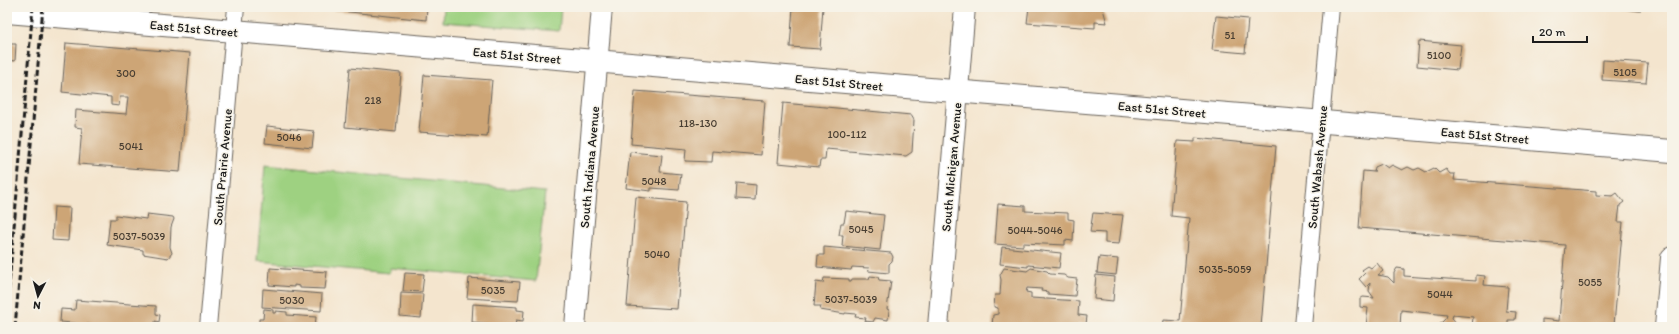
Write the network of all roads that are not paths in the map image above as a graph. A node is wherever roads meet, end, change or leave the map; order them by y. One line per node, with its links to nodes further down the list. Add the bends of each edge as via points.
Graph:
1 (236, 7): 6 (street, South Prairie Avenue)
2 (602, 7): 7 (street, South Indiana Avenue)
3 (965, 7): 8 (street, South Michigan Avenue)
4 (1331, 7): 9 (street, South Wabash Avenue)
5 (7, 12): 6 (main road, East 51st Street)
6 (234, 31): 7 (main road, East 51st Street); 12 (street, South Prairie Avenue)
7 (598, 62): 8 (main road, East 51st Street); 13 (street, South Indiana Avenue)
8 (957, 92): 9 (main road, East 51st Street); 14 (street, South Michigan Avenue)
9 (1321, 122): 10 (main road, East 51st Street); 15 (street, South Wabash Avenue)
10 (1672, 151)
11 (1672, 258): 16 (main road)
12 (208, 327)
13 (575, 327)
14 (938, 327)
15 (1303, 327)
16 (1666, 327)

